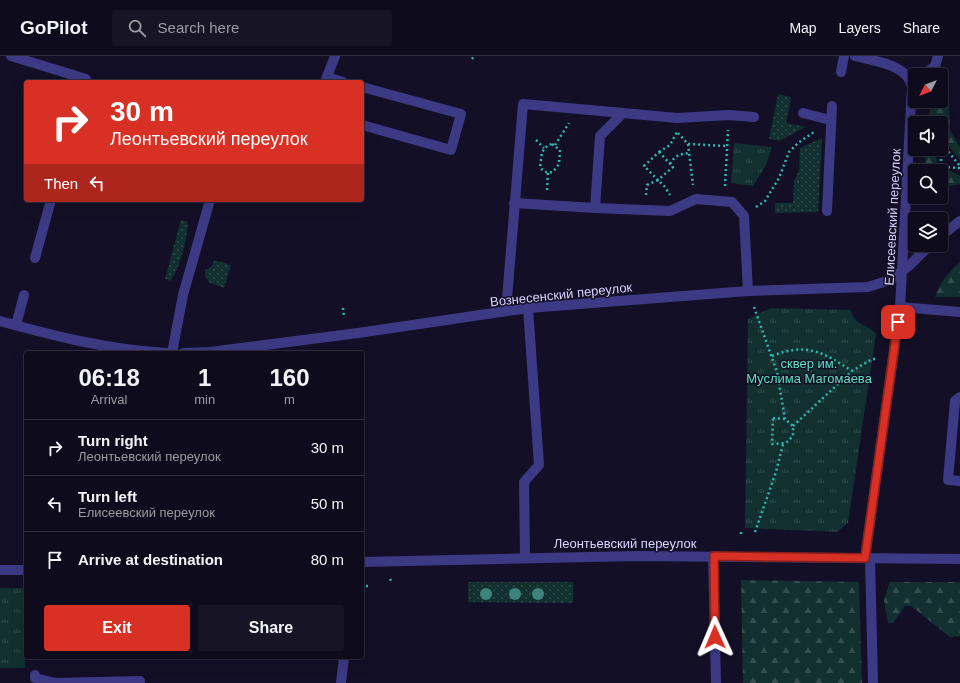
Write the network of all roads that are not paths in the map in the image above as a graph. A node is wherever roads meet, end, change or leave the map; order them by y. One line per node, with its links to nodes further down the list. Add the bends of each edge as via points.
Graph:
1 (10, 56): 9 (street)
2 (335, 56): 10 (street)
3 (844, 56): 7 (street)
4 (855, 56): 8 (street, Елисеевский переулок, via 893,67)
5 (938, 56): 6 (street)
6 (932, 68)
7 (841, 72)
8 (908, 76)
9 (86, 80)
10 (326, 80)
11 (364, 88): 18 (street, via 461,114 451,150)
12 (832, 106): 17 (street)
13 (912, 108): 28 (street, Елисеевский переулок)
14 (623, 113): 16 (street, via 677,118 729,115); 21 (street, via 523,104); 22 (street, via 600,136)
15 (803, 113): 17 (street)
16 (754, 117)
17 (830, 120): 23 (street)
18 (364, 126)
19 (50, 202): 27 (street)
20 (209, 202): 38 (street, via 183,295)
21 (514, 203): 22 (street); 33 (street)
22 (595, 208): 29 (street, via 670,211 696,199 732,202 744,216)
23 (827, 211)
24 (960, 221): 25 (street)
25 (948, 230)
26 (922, 252): 28 (street, Вознесенский переулок)
27 (35, 258)
28 (903, 270): 29 (street, Вознесенский переулок, via 890,280 868,287); 31 (street, Елисеевский переулок)
29 (748, 291): 32 (street, Вознесенский переулок)
30 (24, 295): 36 (street)
31 (900, 307): 34 (street); 44 (street, Елисеевский переулок)
32 (528, 308): 33 (street, Вознесенский переулок); 43 (street, via 539,465 524,482)
33 (506, 312): 39 (street, Вознесенский переулок)
34 (960, 312)
35 (0, 321): 36 (street)
36 (16, 325): 37 (street, via 107,347)
37 (146, 351)
38 (172, 351)
39 (218, 351)
40 (960, 398): 41 (street, via 956,401 948,480)
41 (960, 481)
42 (714, 556): 43 (street, Леонтьевский переулок); 44 (street, Леонтьевский переулок); 53 (street)
43 (525, 557): 46 (street, Леонтьевский переулок)
44 (868, 558): 45 (street, Леонтьевский переулок); 54 (street, Елисеевский переулок)
45 (960, 558)
46 (364, 562)
47 (0, 570): 48 (street)
48 (24, 570)
49 (344, 659): 52 (street)
50 (35, 675): 51 (street, via 35,678 56,682)
51 (140, 681)
52 (341, 683)
53 (716, 683)
54 (873, 683)

